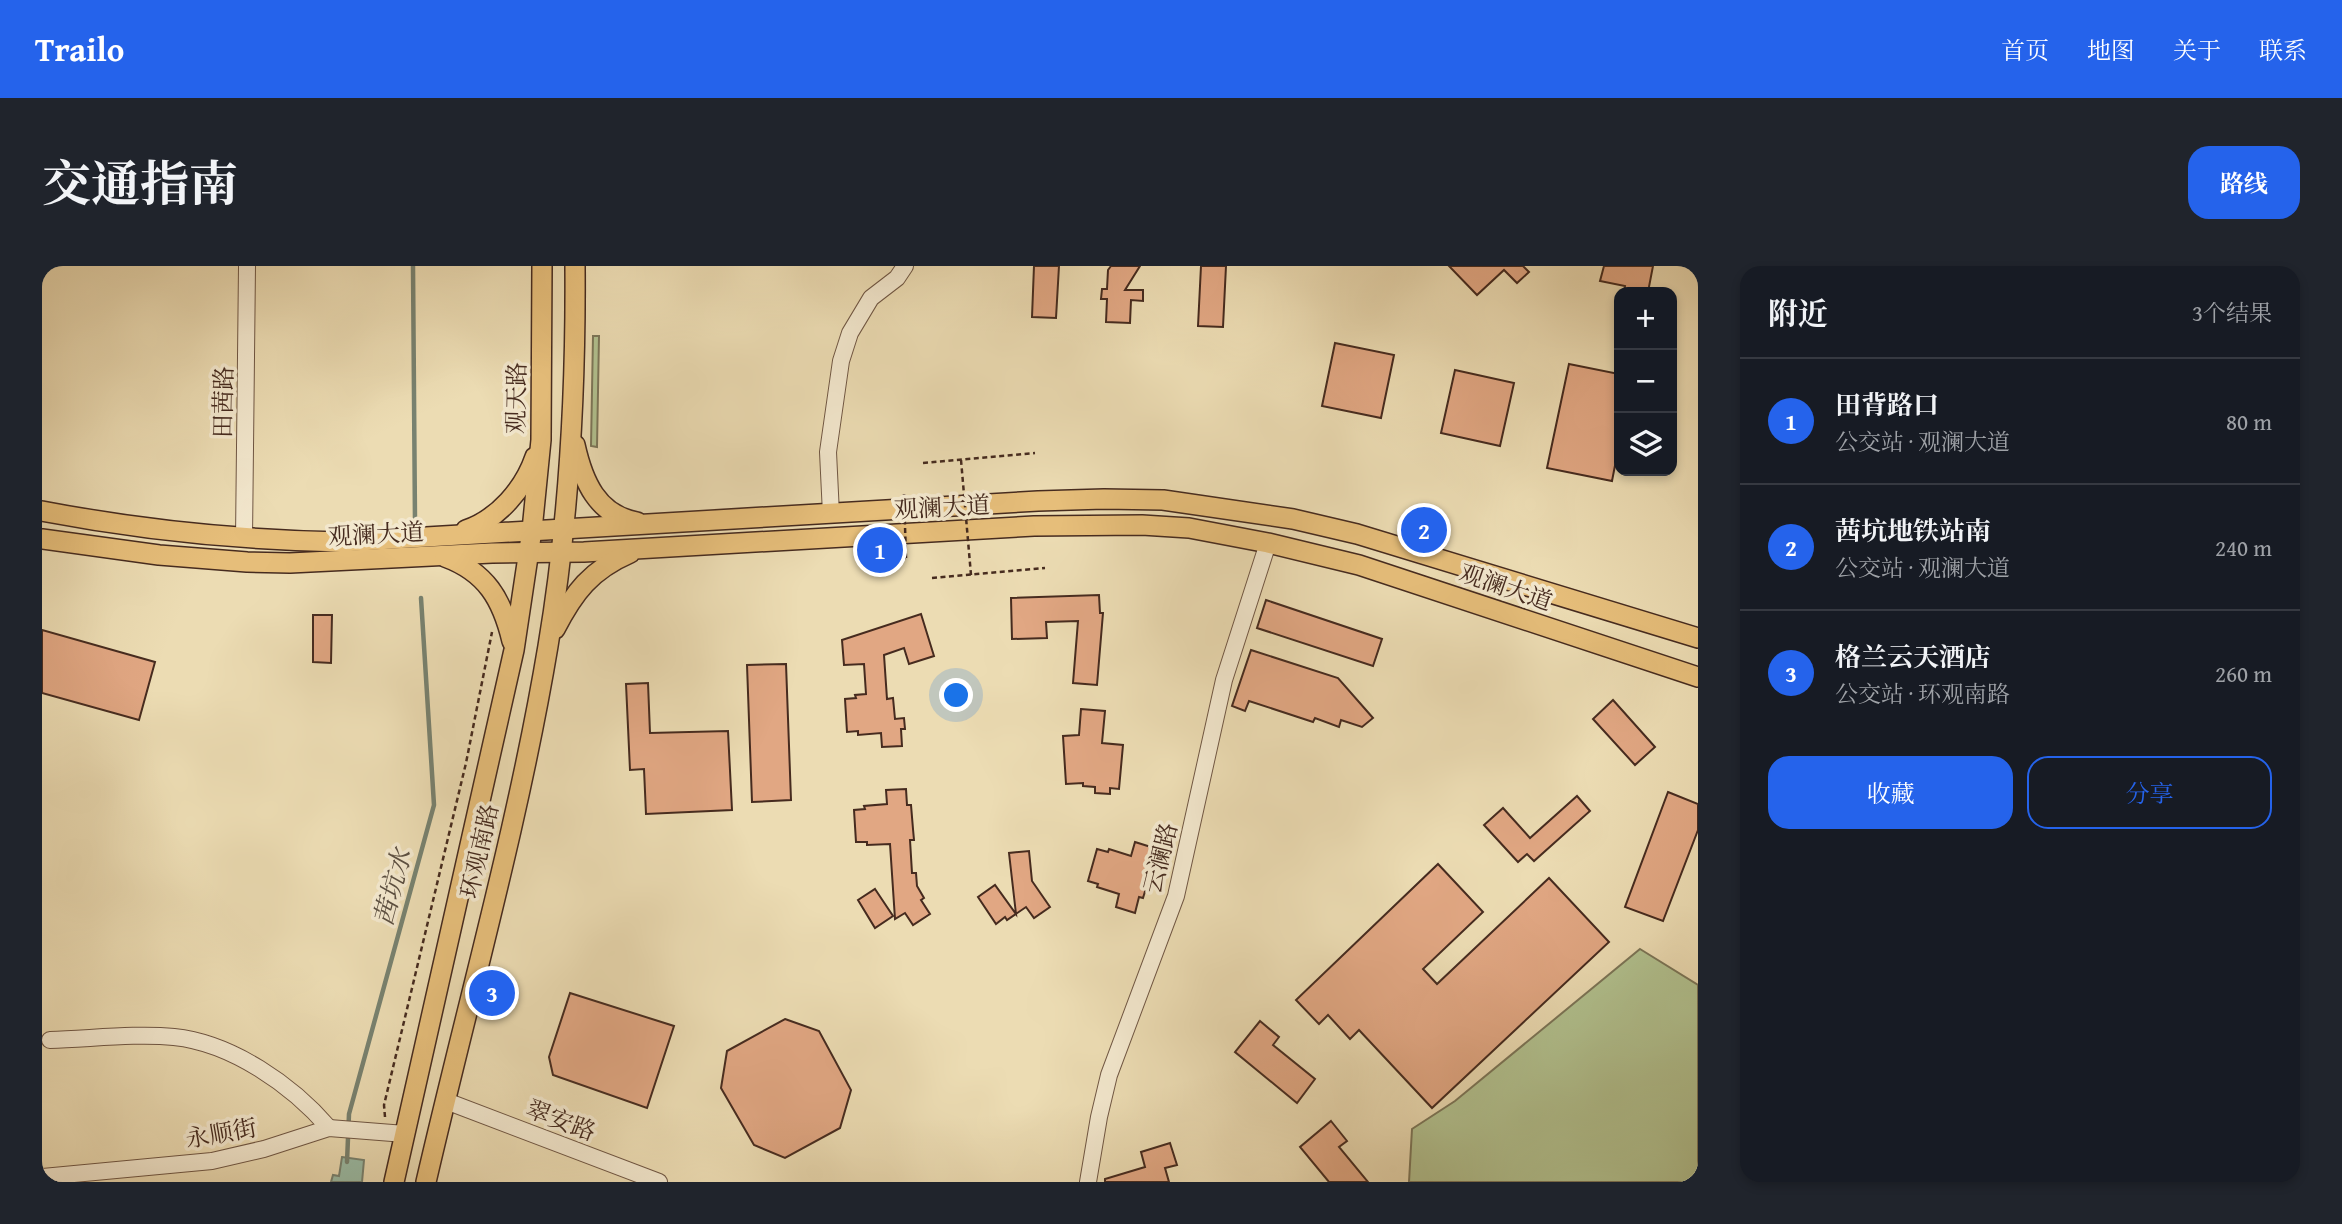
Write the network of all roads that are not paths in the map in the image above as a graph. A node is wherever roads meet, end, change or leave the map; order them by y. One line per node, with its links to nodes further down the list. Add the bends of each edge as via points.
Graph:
1 (247, 266): 15 (street, 田茜路)
2 (542, 266): 6 (main road, 观天路)
3 (575, 266): 5 (main road)
4 (905, 266): 10 (street, via 870,298 841,360 828,453)
5 (575, 307): 6 (main road); 7 (main road)
6 (541, 308): 8 (main road, 观天路)
7 (571, 416): 11 (main road, via 583,474 596,500 617,515); 12 (main road)
8 (541, 440): 13 (main road, 观天路); 14 (main road, via 531,467 504,505 485,522)
9 (42, 512): 15 (main road, 观澜大道)
10 (831, 514): 11 (main road, 观澜大道); 22 (main road, 观澜大道, via 1104,499 1230,508 1357,534)
11 (648, 524): 12 (main road, 观澜大道)
12 (564, 528): 13 (main road, 观澜大道); 19 (main road, 环观南路)
13 (532, 530): 14 (main road, 观澜大道); 20 (main road, 环观南路)
14 (453, 535): 15 (main road, 观澜大道, via 342,542)
15 (244, 538)
16 (42, 539): 21 (main road, 观澜大道, via 247,562)
17 (1268, 543): 18 (main road, 观澜大道, via 1189,528 1097,525); 25 (main road, 观澜大道, via 1406,579); 34 (street, 云澜路, via 1224,680 1176,896 1109,1075)
18 (643, 549): 19 (main road, 观澜大道); 23 (main road, via 615,561 579,589)
19 (561, 552): 20 (main road, 观澜大道); 23 (main road, 环观南路)
20 (528, 554): 21 (main road, 观澜大道); 24 (main road, 环观南路)
21 (441, 555): 24 (main road, via 484,579 500,604)
22 (1698, 638)
23 (548, 642): 27 (main road, 环观南路, via 536,714)
24 (514, 650): 29 (main road, 环观南路)
25 (1698, 677)
26 (50, 1040): 28 (street, via 159,1036 193,1040 263,1070)
27 (446, 1101): 32 (main road, 环观南路); 33 (street, 翠安路)
28 (334, 1128): 29 (street, 永顺街); 30 (street, 永顺街, via 237,1156)
29 (405, 1134): 31 (main road, 环观南路)
30 (42, 1177)
31 (394, 1182)
32 (426, 1182)
33 (659, 1182)
34 (1088, 1182)

